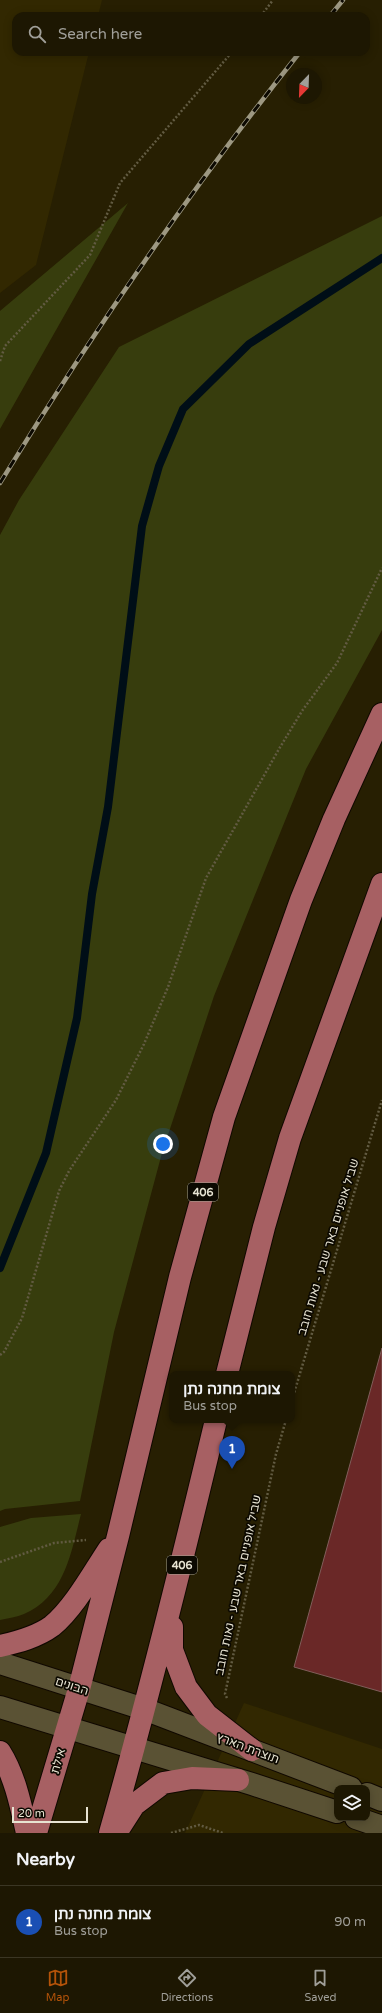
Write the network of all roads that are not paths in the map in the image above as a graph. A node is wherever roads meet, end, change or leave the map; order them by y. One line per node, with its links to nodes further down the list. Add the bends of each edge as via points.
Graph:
1 (382, 714): 5 (main road, 406, via 334,819 302,900 224,1116 180,1277)
2 (382, 884): 3 (main road, via 290,1138 258,1250)
3 (228, 1371)
4 (215, 1423): 6 (main road, 406)
5 (118, 1536): 7 (main road, via 70,1606 52,1626 26,1640); 9 (main road, 406)
6 (172, 1601): 11 (main road, 406); 14 (main road, via 172,1650 186,1687 207,1715)
7 (0, 1646)
8 (0, 1663): 9 (street, הבונים)
9 (79, 1688): 11 (street, הבונים); 12 (main road, אילת / 406)
10 (0, 1707): 12 (street)
11 (144, 1709): 13 (main road, 406); 14 (street, תוצרת הארץ)
12 (68, 1727): 13 (street); 24 (main road, אילת / 406)
13 (135, 1747): 16 (street); 25 (main road, 406)
14 (252, 1750): 17 (street, תוצרת הארץ)
15 (0, 1752): 23 (main road, via 18,1795)
16 (238, 1780): 20 (street); 26 (main road, via 192,1778 163,1783 134,1805)
17 (343, 1785)
18 (370, 1795): 19 (street)
19 (382, 1800)
20 (334, 1811)
21 (365, 1821): 22 (street)
22 (382, 1827)
23 (27, 1833)
24 (36, 1833)
25 (110, 1833)
26 (116, 1833)

